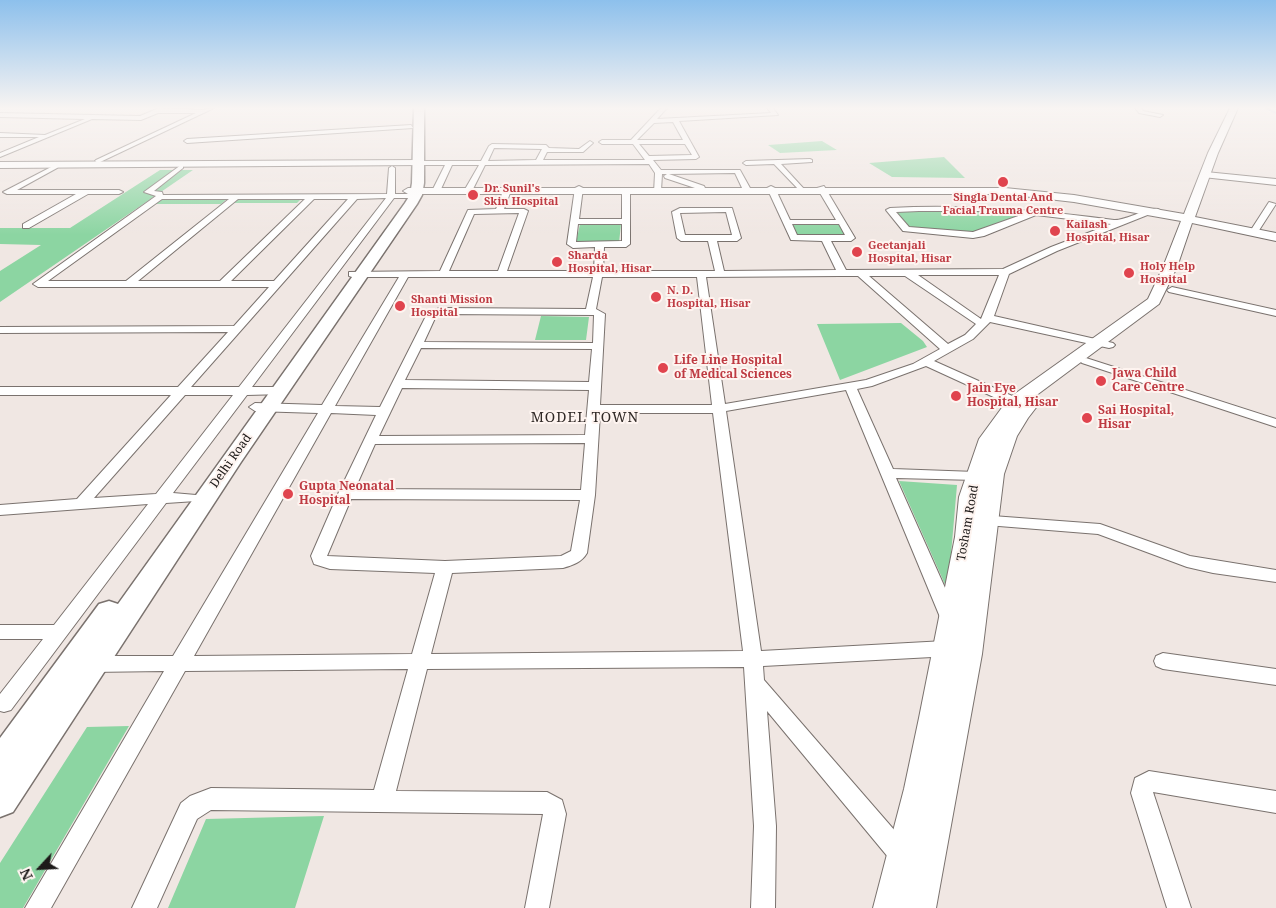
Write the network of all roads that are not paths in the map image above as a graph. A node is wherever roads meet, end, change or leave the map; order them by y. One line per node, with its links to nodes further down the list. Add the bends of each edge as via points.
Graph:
1 (121, 150): 13 (street)
2 (409, 150): 22 (main road)
3 (490, 150): 15 (street)
4 (545, 150): 16 (street)
5 (559, 150): 6 (street)
6 (584, 150)
7 (641, 150): 25 (street)
8 (670, 150): 12 (street)
9 (692, 150): 12 (street, via 696,157)
10 (1214, 150): 26 (main road, Tosham Road)
11 (1222, 150): 26 (main road, Tosham Road)
12 (673, 158): 25 (street)
13 (98, 161): 18 (main road, via 299,160); 21 (main road)
14 (810, 161): 17 (street)
15 (483, 162): 16 (street); 19 (street); 34 (street)
16 (539, 162): 25 (street)
17 (776, 162): 20 (street); 32 (street)
18 (313, 163): 21 (main road); 22 (main road); 23 (main road, via 292,166)
19 (449, 163): 22 (street); 39 (street)
20 (746, 163)
21 (0, 164): 24 (main road)
22 (407, 165): 39 (main road)
23 (181, 166): 24 (main road); 41 (street, via 148,192)
24 (55, 167): 40 (street)
25 (655, 167): 28 (street, via 738,171); 30 (street, via 661,178); 45 (street)
26 (1211, 175): 27 (street); 50 (main road, Tosham Road)
27 (1276, 181)
28 (746, 188): 31 (main road); 45 (main road)
29 (579, 189): 30 (main road); 35 (main road); 36 (main road); 52 (street)
30 (658, 189): 36 (main road); 45 (main road)
31 (772, 189): 32 (main road); 45 (main road); 53 (street)
32 (800, 189): 33 (main road)
33 (822, 189): 48 (main road, via 1038,193); 54 (street)
34 (469, 190): 35 (main road); 39 (main road); 39 (main road)
35 (508, 190): 47 (street)
36 (626, 191): 51 (street)
37 (87, 192): 38 (street); 40 (street); 56 (street)
38 (119, 192)
39 (412, 192): 44 (street); 64 (main road, Delhi Road); 93 (street)
40 (3, 194)
41 (160, 197): 42 (street); 75 (street, via 38,284)
42 (236, 197): 43 (street); 75 (street)
43 (311, 197): 44 (street); 73 (street)
44 (354, 197): 74 (street)
45 (701, 198): 59 (street, via 729,210 737,238); 59 (street, via 676,212 680,237)
46 (1272, 204): 57 (street)
47 (499, 211): 66 (street, via 471,212); 71 (street, via 525,212)
48 (1154, 211): 50 (main road); 55 (street)
49 (1036, 213): 49 (street, via 996,209 890,210 906,229 973,235); 55 (street)
50 (1186, 218): 57 (main road); 76 (main road, Tosham Road); 82 (main road, Tosham Road, via 1170,267 1154,301)
51 (626, 221): 52 (street); 61 (street, via 625,245)
52 (576, 222): 61 (street, via 572,244)
53 (786, 222): 54 (street); 60 (street, via 794,238)
54 (843, 222): 60 (street, via 852,238)
55 (1122, 224): 62 (street, via 1054,249)
56 (26, 226)
57 (1253, 233): 58 (main road)
58 (1276, 237)
59 (712, 238): 68 (street)
60 (825, 238): 69 (street)
61 (600, 245): 72 (street)
62 (1005, 272): 63 (street); 79 (street)
63 (908, 273): 70 (street); 79 (street)
64 (357, 274): 65 (street); 93 (main road, Delhi Road)
65 (405, 274): 66 (street); 97 (street)
66 (443, 274): 71 (street)
67 (701, 274): 68 (street); 72 (street); 96 (street)
68 (720, 274): 69 (street)
69 (843, 274): 70 (street)
70 (861, 274): 85 (street)
71 (501, 275): 72 (street)
72 (598, 275): 77 (street)
73 (223, 284): 74 (street); 75 (street)
74 (276, 284): 80 (street)
75 (127, 285)
76 (1172, 290): 78 (street); 82 (main road, Tosham Road, via 1159,311)
77 (590, 312): 83 (street, via 440,311 432,314); 84 (street, via 600,314)
78 (1276, 313)
79 (985, 321): 82 (street); 85 (street, via 969,337)
80 (237, 328): 81 (street); 91 (street)
81 (0, 330)
82 (1102, 344): 87 (main road, Tosham Road); 94 (main road, Tosham Road)
83 (416, 345): 84 (street); 88 (street)
84 (597, 346): 89 (street)
85 (947, 349): 86 (street)
86 (925, 361): 90 (street, via 868,383); 94 (street)
87 (1086, 362): 99 (street); 110 (main road, Tosham Road, via 1037,398 1019,417 999,459 990,497)
88 (397, 384): 89 (street); 98 (street)
89 (594, 386): 95 (street)
90 (850, 386): 96 (street); 102 (street)
91 (182, 390): 92 (street); 93 (street); 108 (street)
92 (0, 391)
93 (262, 398): 97 (street); 106 (street); 107 (main road, Delhi Road); 122 (main road, Delhi Road)
94 (1015, 402): 103 (main road, Tosham Road, via 989,439)
95 (593, 409): 96 (street); 100 (street)
96 (718, 409): 118 (street)
97 (326, 410): 98 (street); 121 (street)
98 (385, 411): 101 (street)
99 (1276, 423)
100 (591, 439): 101 (street); 105 (street)
101 (371, 440): 104 (street)
102 (888, 473): 103 (street); 113 (street)
103 (976, 476): 110 (main road, Tosham Road, via 970,497)
104 (344, 494): 105 (street); 111 (street, via 320,560)
105 (588, 495): 111 (street, via 579,553 572,558 563,562)
106 (161, 498): 107 (street); 108 (street); 115 (street)
107 (190, 498): 122 (main road, Delhi Road)
108 (81, 504): 109 (street)
109 (0, 510)
110 (978, 520): 112 (street, via 1100,529 1187,561); 113 (main road, Tosham Road); 117 (main road, Tosham Road)
111 (445, 567): 119 (street)
112 (1276, 576)
113 (950, 620): 116 (main road, Tosham Road)
114 (0, 632): 115 (street)
115 (59, 632): 125 (street)
116 (945, 648): 117 (street); 118 (street); 130 (main road, Tosham Road, via 934,718)
117 (969, 654): 136 (main road, Tosham Road)
118 (753, 659): 119 (street); 124 (street)
119 (419, 661): 121 (street); 128 (street)
120 (1163, 661): 123 (street)
121 (179, 663): 122 (street); 131 (street)
122 (83, 664): 126 (main road, Delhi Road); 127 (main road, Delhi Road)
123 (1276, 677)
124 (754, 682): 130 (street); 134 (street, via 764,826)
125 (4, 704)
126 (0, 766)
127 (0, 800)
128 (382, 802): 132 (street, via 211,799 198,804 189,811); 133 (street, via 547,803 554,808 555,814)
129 (1276, 802): 137 (street, via 1149,781 1143,785 1142,793)
130 (904, 857): 135 (main road, Tosham Road)
131 (37, 908)
132 (144, 908)
133 (537, 908)
134 (763, 908)
135 (891, 908)
136 (918, 908)
137 (1179, 908)

